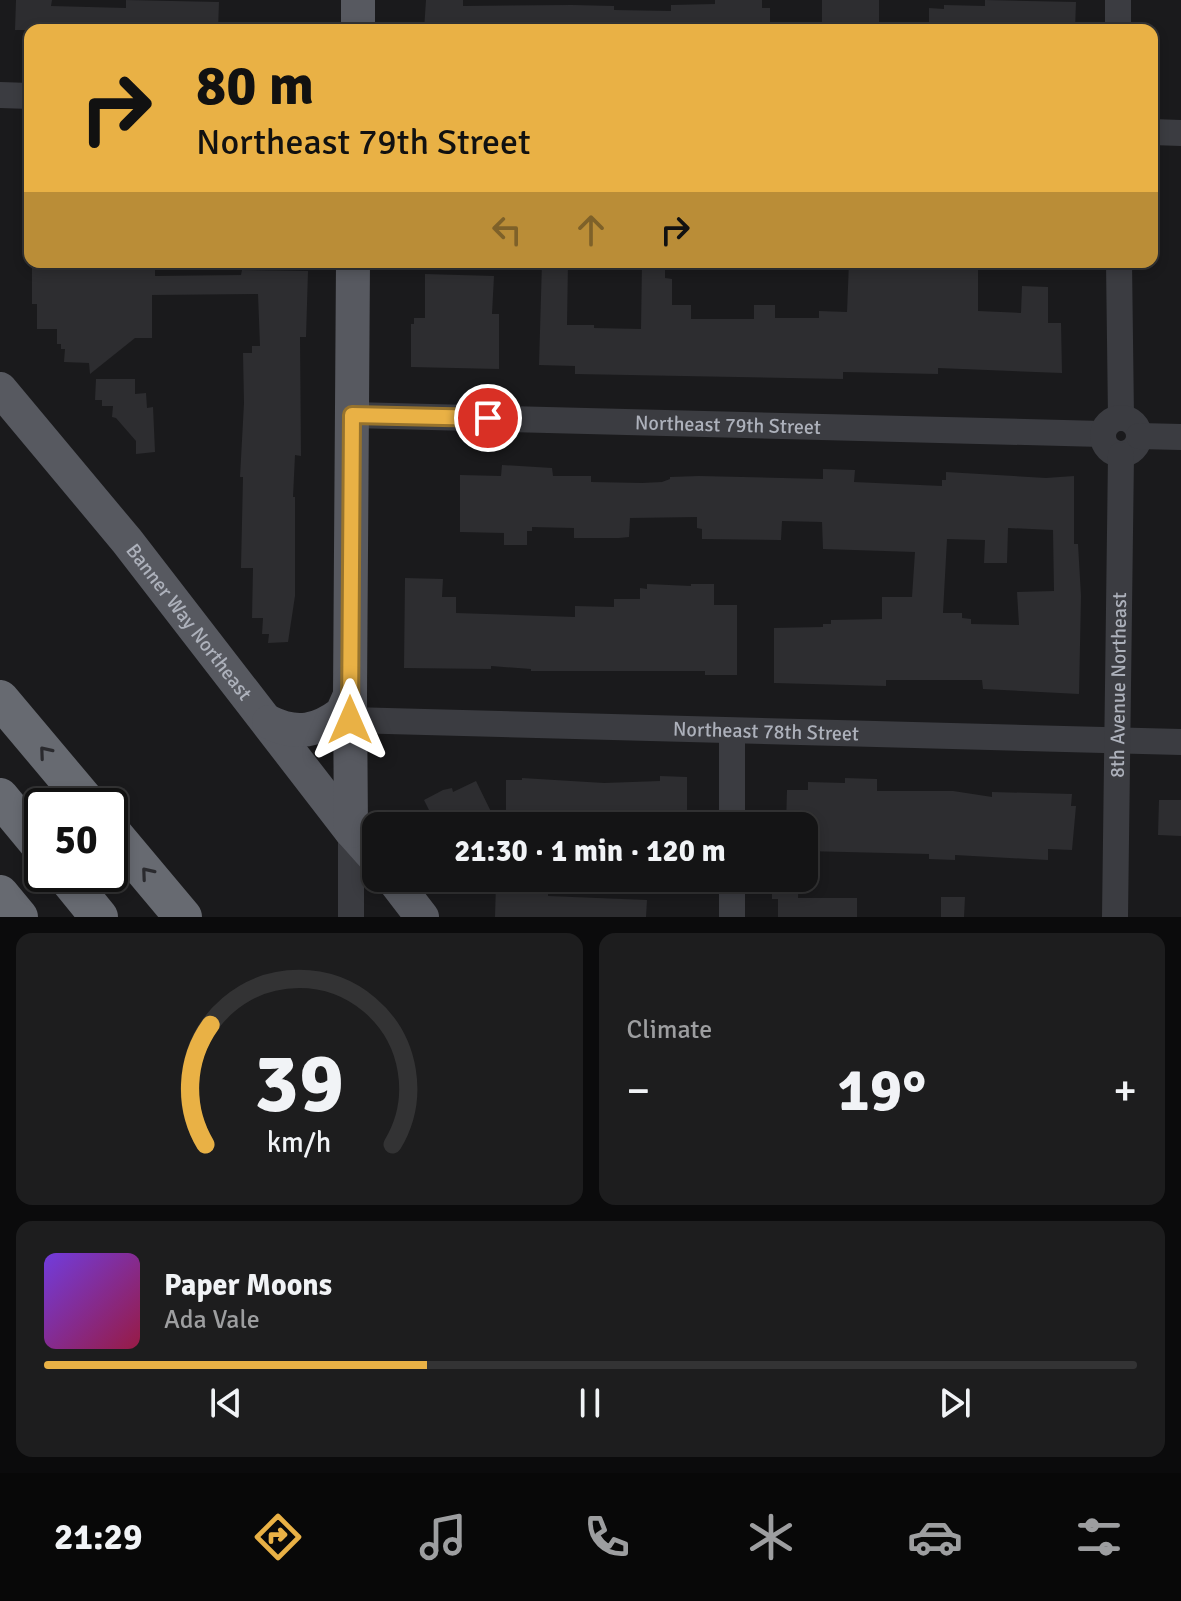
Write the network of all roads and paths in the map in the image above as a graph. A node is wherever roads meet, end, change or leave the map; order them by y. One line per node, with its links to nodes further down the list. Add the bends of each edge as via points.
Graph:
1 (358, 0): 3 (main road)
2 (1118, 0): 4 (street)
3 (358, 24)
4 (1118, 24)
5 (0, 95): 6 (street)
6 (24, 96)
7 (1158, 132): 8 (street)
8 (1181, 133)
9 (353, 268): 12 (main road)
10 (1119, 268): 13 (street, 8th Avenue Northeast)
11 (0, 389): 17 (main road, Banner Way Northeast)
12 (352, 415): 13 (street, Northeast 79th Street); 16 (main road)
13 (1121, 436): 14 (street, Northeast 79th Street); 19 (street, 8th Avenue Northeast)
14 (1181, 437)
15 (0, 699): 21 (highway, one-way to 15)
16 (350, 708): 17 (main road, via 309,731 285,730); 18 (street, Northeast 78th Street); 25 (main road)
17 (269, 722): 25 (main road, Banner Way Northeast)
18 (732, 732): 19 (street, Northeast 78th Street); 23 (street)
19 (1118, 741): 20 (street, Northeast 78th Street); 38 (street, 8th Avenue Northeast)
20 (1181, 742)
21 (75, 788)
22 (0, 797): 24 (highway)
23 (732, 812)
24 (24, 826)
25 (351, 831): 26 (main road, Banner Way Northeast); 35 (street)
26 (362, 843)
27 (128, 851): 34 (highway, one-way to 27)
28 (79, 892): 33 (highway)
29 (403, 892): 36 (main road)
30 (732, 892): 37 (street)
31 (0, 894): 32 (highway)
32 (19, 917)
33 (99, 917)
34 (183, 917)
35 (351, 917)
36 (422, 917)
37 (732, 917)
38 (1115, 917)

